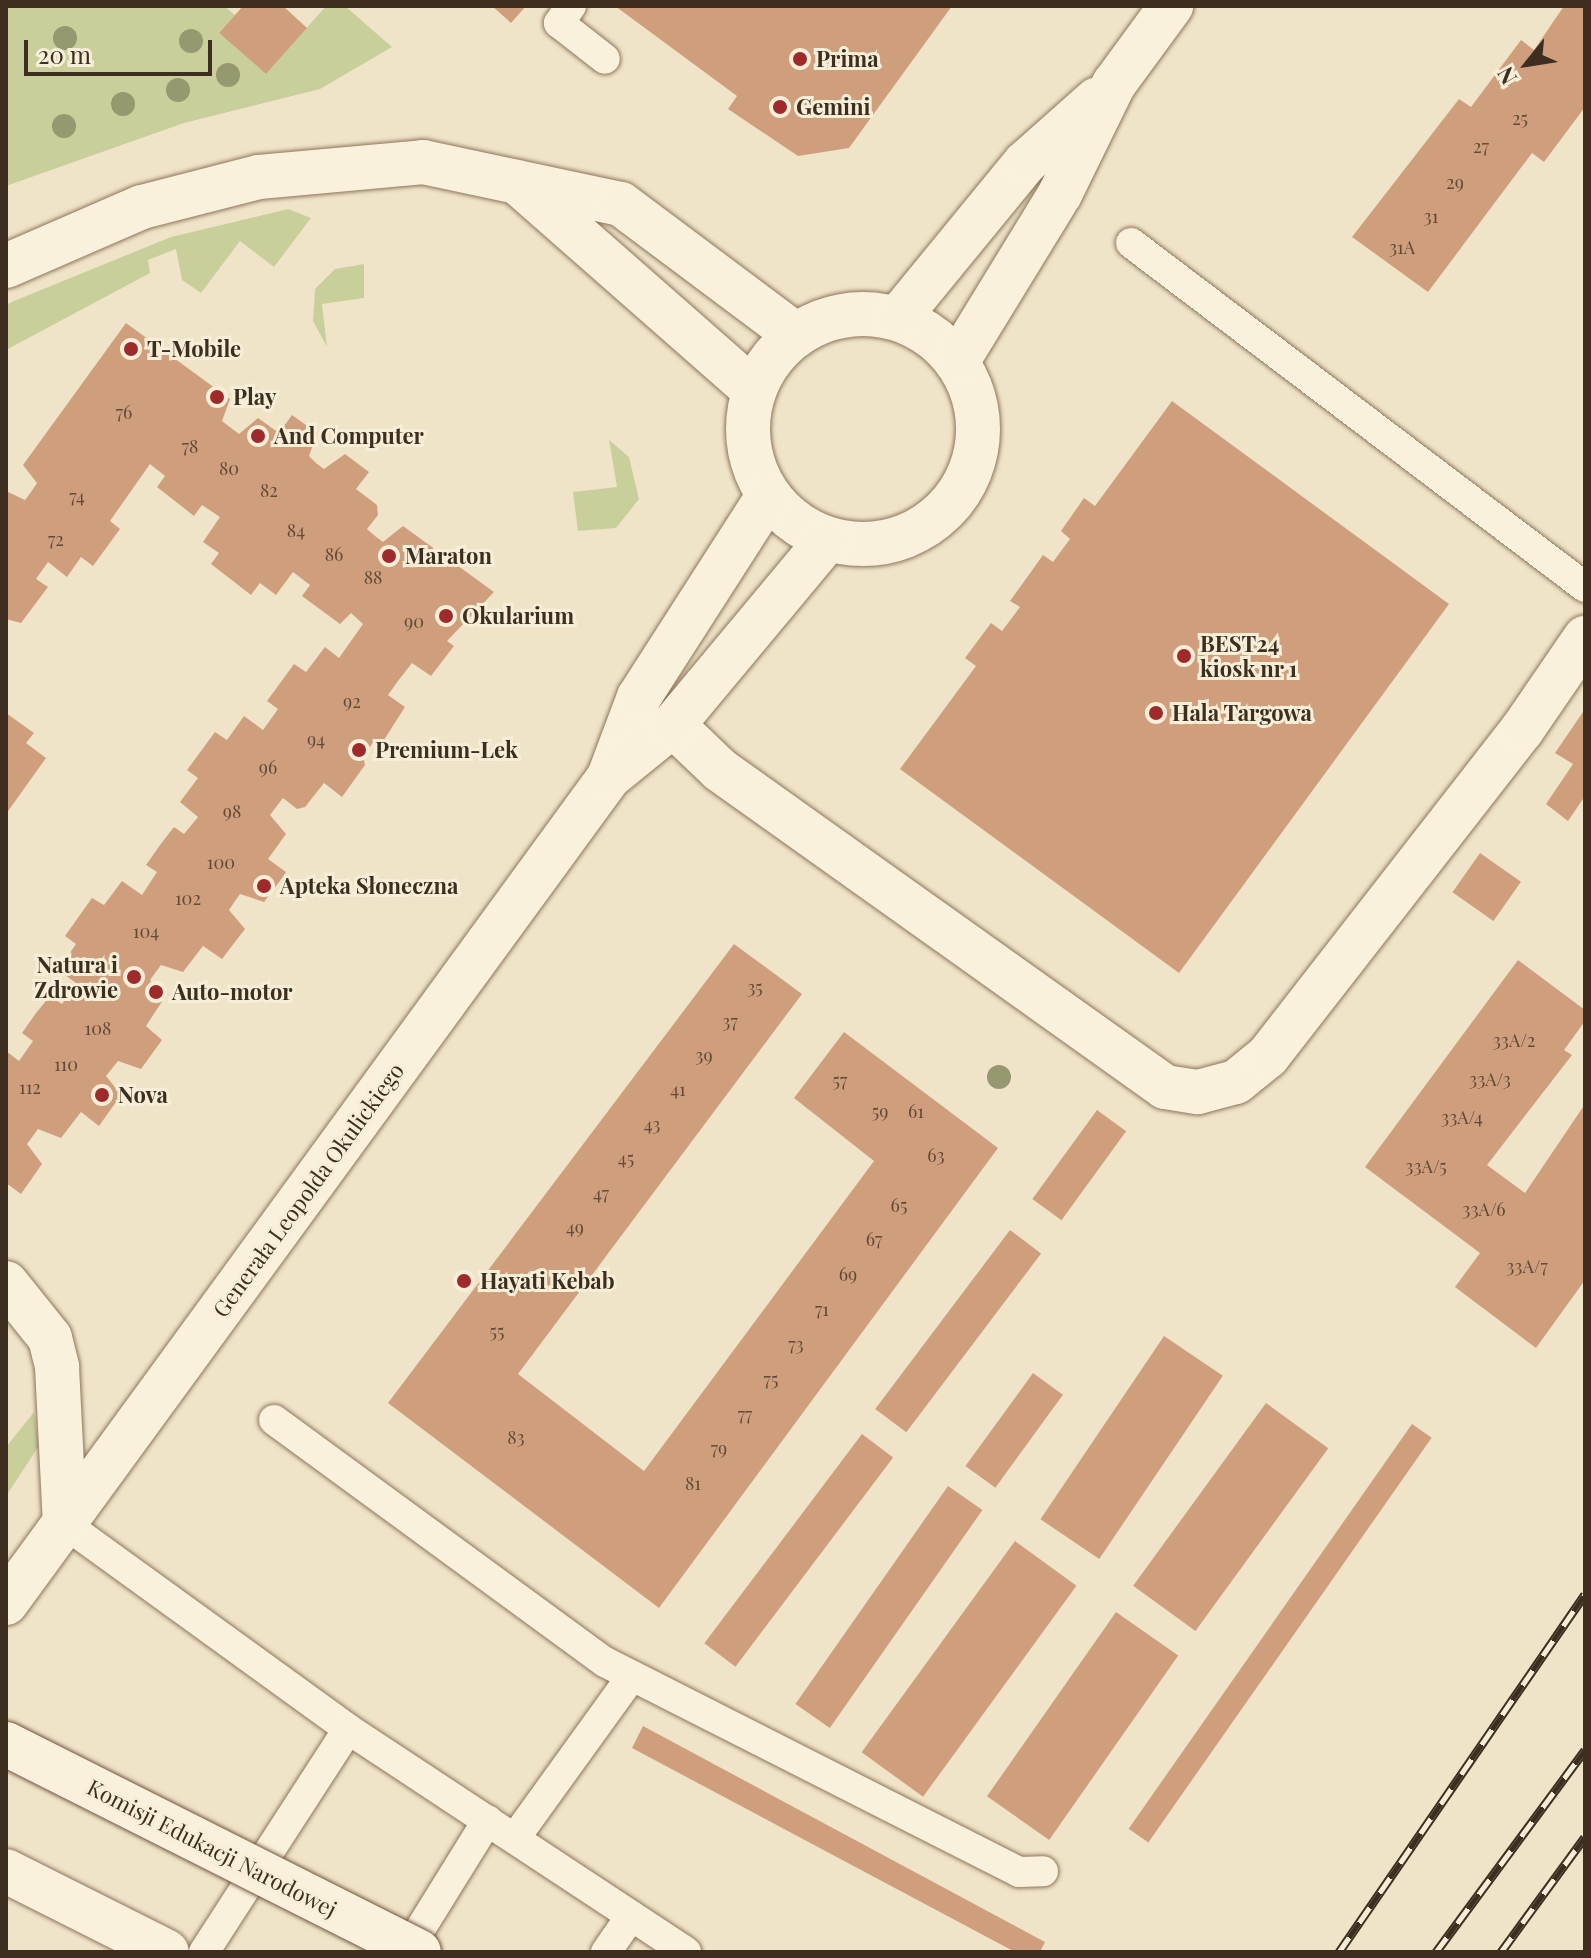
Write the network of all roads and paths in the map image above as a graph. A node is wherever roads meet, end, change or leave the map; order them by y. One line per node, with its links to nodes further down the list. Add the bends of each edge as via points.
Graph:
1 (571, 6): 3 (lane, via 559,23)
2 (1171, 6): 4 (street)
3 (605, 59)
4 (1114, 84): 8 (street, via 1025,163); 10 (street, via 1060,194)
5 (512, 177): 7 (street, via 423,162 259,177 142,207); 9 (street, via 621,204); 11 (street)
6 (1131, 243): 14 (lane)
7 (6, 266)
8 (898, 318): 9 (street, via 862,313 828,318); 10 (street, via 931,335)
9 (796, 335): 11 (street, via 770,359)
10 (957, 362): 13 (street, via 974,397 979,435 972,470 955,501 929,525 896,540 862,545)
11 (754, 390): 12 (street, via 745,428)
12 (768, 496): 13 (street, via 794,522); 17 (street, Generała Leopolda Okulickiego, via 639,697)
13 (827, 540): 16 (street, Generała Leopolda Okulickiego)
14 (1585, 587)
15 (1585, 638): 16 (street, via 1522,730 1268,1056 1236,1082 1198,1092 1154,1079 720,770)
16 (673, 725): 17 (street, Generała Leopolda Okulickiego)
17 (609, 777): 20 (street, Generała Leopolda Okulickiego)
18 (6, 1283): 20 (street, via 50,1338 61,1413)
19 (274, 1420): 22 (lane)
20 (65, 1524): 21 (street, Generała Leopolda Okulickiego); 23 (lane)
21 (6, 1603)
22 (631, 1677): 26 (lane); 28 (lane, via 1019,1872)
23 (348, 1729): 25 (lane); 31 (lane)
24 (6, 1744): 33 (street, Komisji Edukacji Narodowej, bridge)
25 (488, 1820): 26 (lane); 32 (lane)
26 (515, 1838): 29 (lane)
27 (6, 1871): 30 (street)
28 (1043, 1871)
29 (631, 1916): 34 (lane); 35 (lane)
30 (167, 1952)
31 (204, 1952)
32 (406, 1952)
33 (419, 1952)
34 (606, 1952)
35 (686, 1952)

